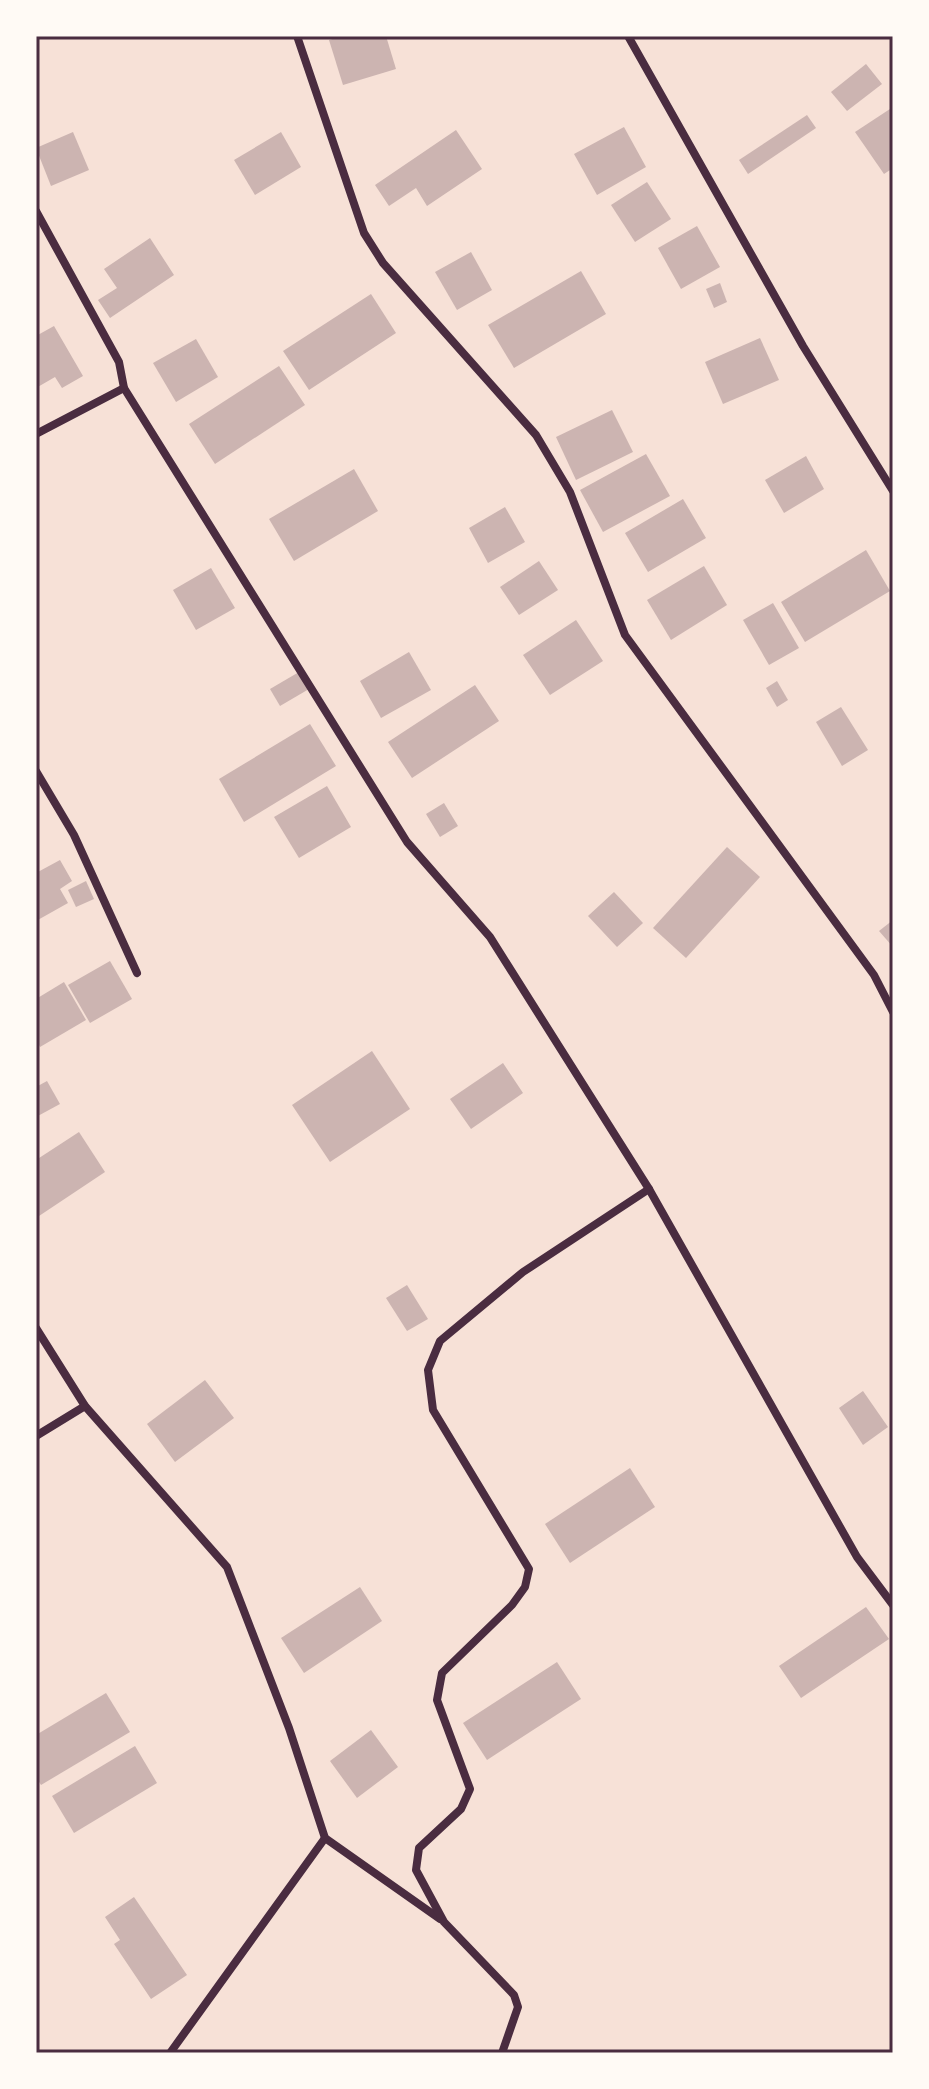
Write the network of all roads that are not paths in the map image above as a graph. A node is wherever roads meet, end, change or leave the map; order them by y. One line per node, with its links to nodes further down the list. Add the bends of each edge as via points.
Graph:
1 (297, 36): 9 (street, via 364,233 383,263 536,435 570,492 625,635 874,975)
2 (628, 36): 6 (street, via 803,346)
3 (36, 211): 4 (street, via 119,362)
4 (124, 388): 5 (street); 10 (street, via 407,842 490,937)
5 (36, 434)
6 (893, 491)
7 (36, 771): 8 (street, via 74,835)
8 (137, 973)
9 (893, 1012)
10 (649, 1189): 14 (street, via 857,1557); 16 (street, via 523,1272 440,1341 428,1370 433,1410 529,1569 525,1587 512,1605 442,1673 437,1700 470,1789 461,1809 419,1848 416,1870)
11 (36, 1328): 12 (street)
12 (85, 1406): 13 (street); 15 (street, via 227,1567)
13 (36, 1436)
14 (893, 1605)
15 (325, 1838): 16 (street); 17 (street)
16 (444, 1922): 18 (street, via 514,1995 518,2007)
17 (170, 2053)
18 (502, 2053)

